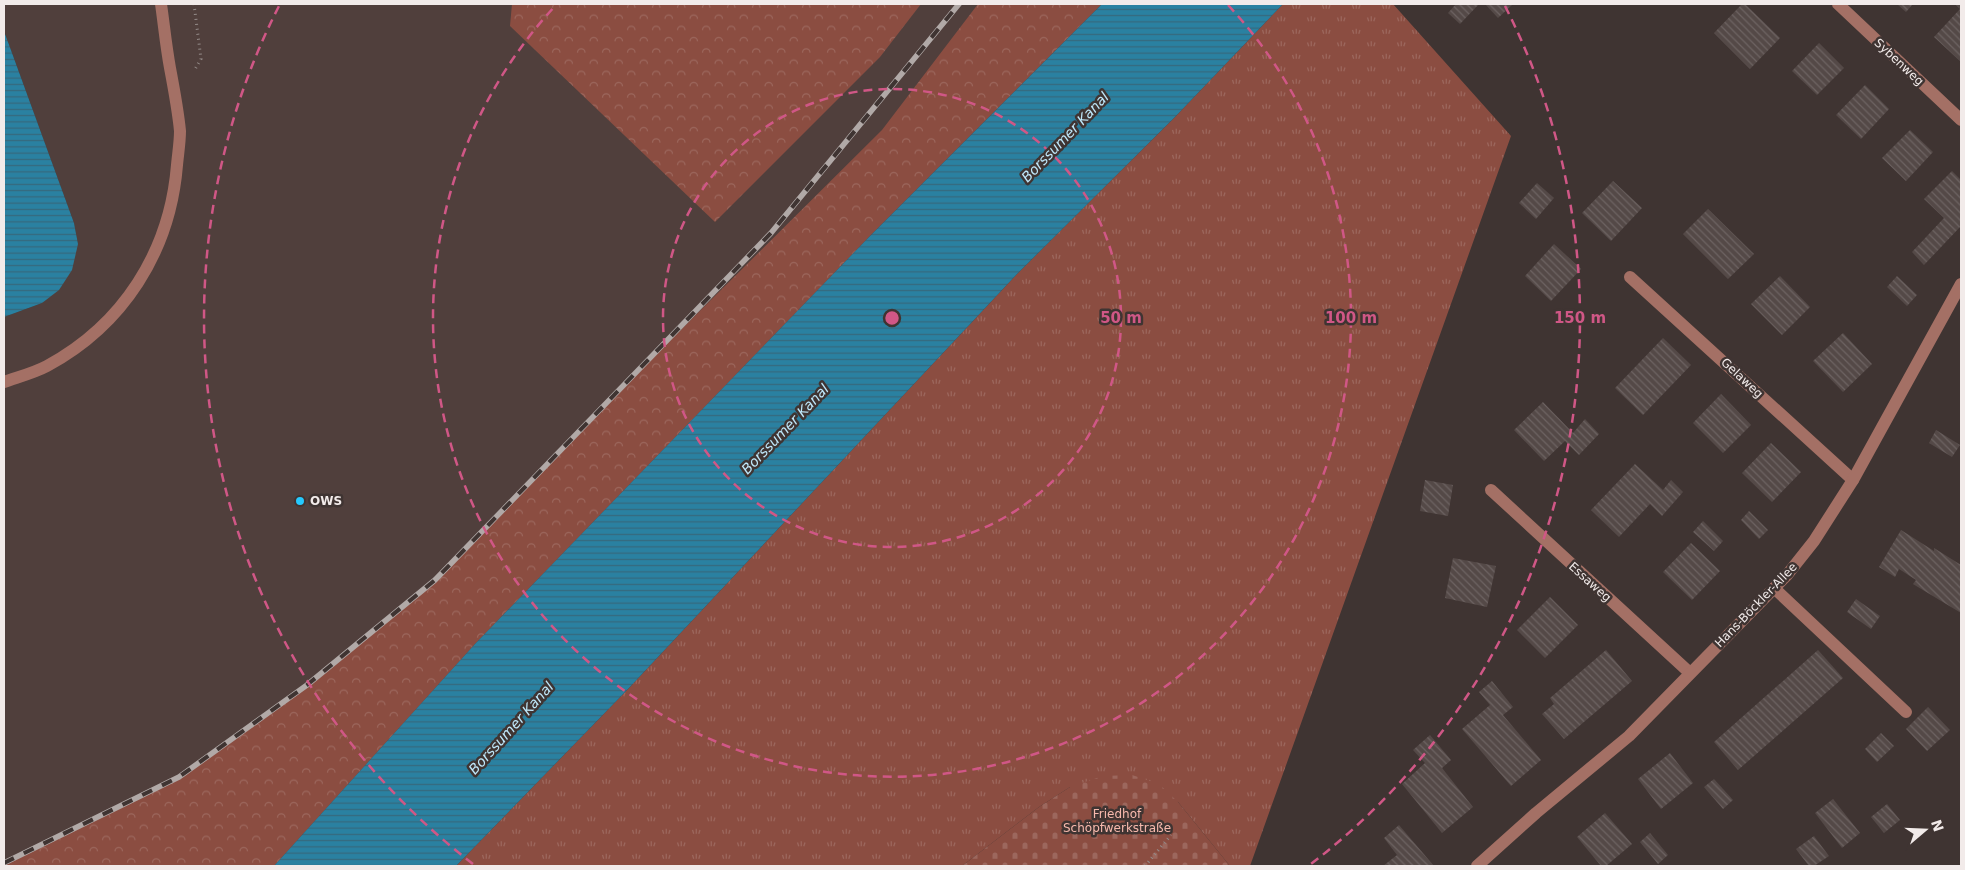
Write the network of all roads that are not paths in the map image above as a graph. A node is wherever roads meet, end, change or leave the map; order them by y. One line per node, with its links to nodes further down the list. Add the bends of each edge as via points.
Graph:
1 (161, 4): 6 (street, via 180,133 170,215 159,244 144,275 96,333 45,367)
2 (1838, 4): 3 (street, Sybenweg)
3 (1961, 120)
4 (1630, 277): 7 (street, Gelaweg)
5 (1961, 284): 7 (street, Hans-Böckler-Allee)
6 (4, 382)
7 (1853, 480): 9 (street, Hans-Böckler-Allee, via 1814,541)
8 (1491, 490): 10 (street, Essaweg)
9 (1774, 588): 10 (street, Hans-Böckler-Allee); 11 (street)
10 (1690, 673): 12 (street, Hans-Böckler-Allee, via 1629,736)
11 (1906, 712)
12 (1477, 866)

